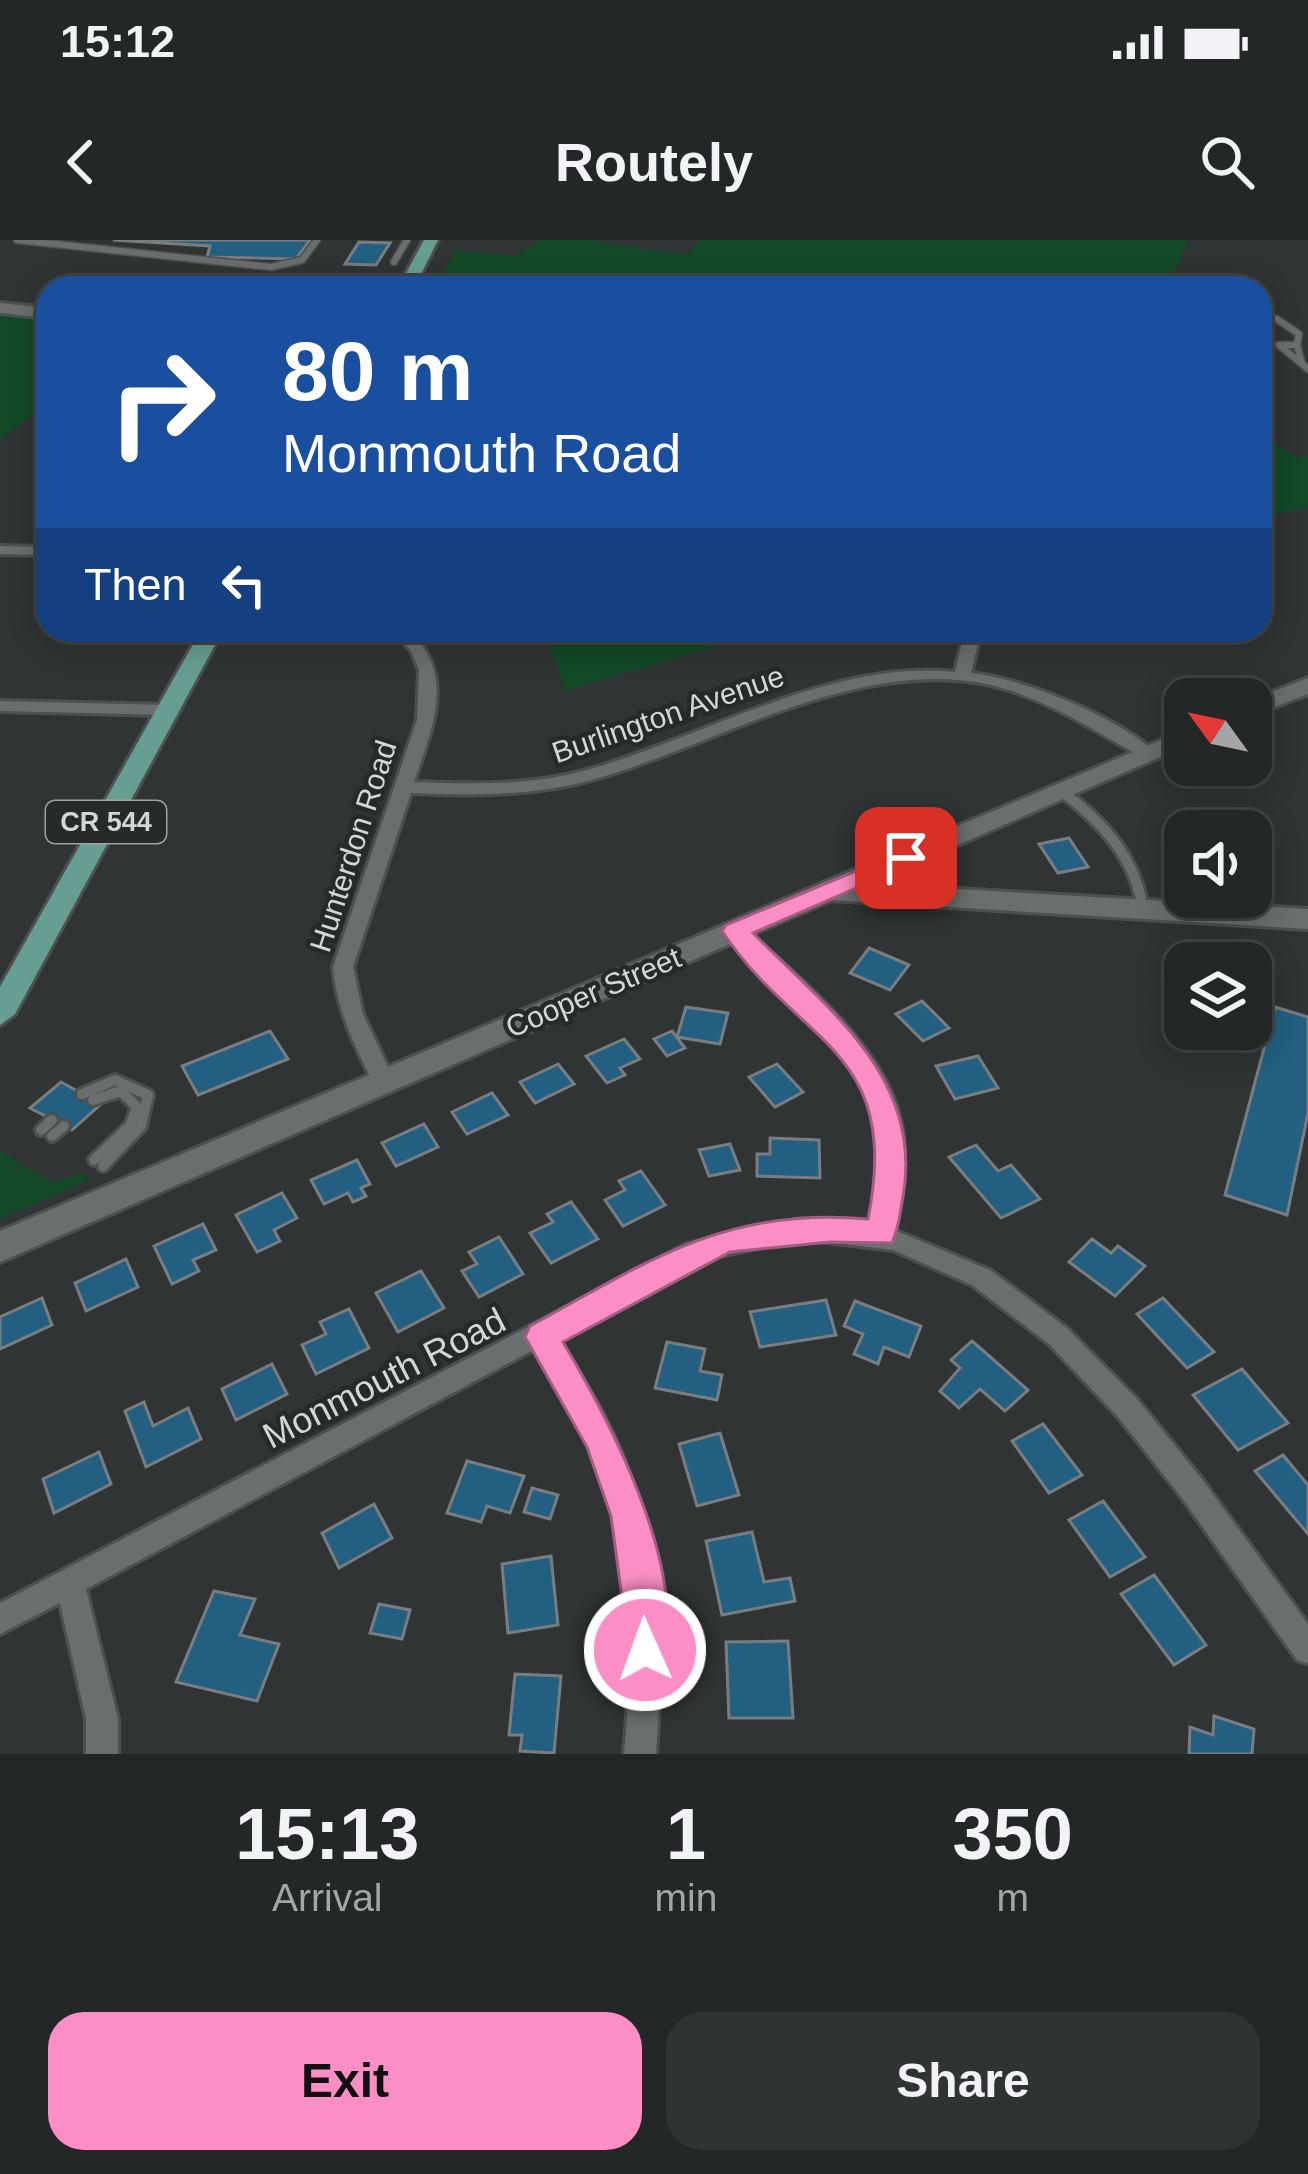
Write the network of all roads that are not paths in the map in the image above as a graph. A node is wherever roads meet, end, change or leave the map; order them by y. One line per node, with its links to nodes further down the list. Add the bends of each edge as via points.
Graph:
1 (17, 240): 2 (lane, via 271,267 302,260)
2 (317, 240)
3 (407, 240): 5 (lane)
4 (431, 240): 6 (main road)
5 (394, 262)
6 (413, 276)
7 (0, 308): 8 (main road)
8 (36, 312)
9 (1277, 319): 10 (lane, via 1299,334)
10 (1297, 345): 11 (lane); 11 (lane, via 1279,345)
11 (1305, 367)
12 (0, 550): 13 (street)
13 (36, 550)
14 (205, 642): 21 (main road, CR 544)
15 (413, 642): 24 (street, Hunterdon Road, via 432,684)
16 (971, 642): 17 (street)
17 (964, 674): 23 (street, Burlington Avenue, via 1095,718); 24 (street, Burlington Avenue, via 862,678 556,782)
18 (1308, 685): 19 (main road)
19 (1272, 700)
20 (0, 706): 21 (street)
21 (167, 710): 30 (main road, CR 544)
22 (1164, 745): 23 (main road, Cooper Street)
23 (1146, 752): 25 (main road, Cooper Street)
24 (402, 787): 31 (street, Hunterdon Road, via 343,967 345,1004)
25 (1060, 790): 26 (main road, Cooper Street); 27 (lane, via 1087,808 1142,882)
26 (829, 892): 27 (main road); 29 (main road, Cooper Street)
27 (1143, 910): 28 (main road)
28 (1308, 920)
29 (735, 931): 31 (main road, Cooper Street); 36 (street, via 867,1072 887,1111 891,1177)
30 (0, 1014)
31 (384, 1082): 37 (main road, Cooper Street)
32 (88, 1097): 35 (lane, via 121,1090 136,1108)
33 (58, 1123): 34 (lane)
34 (46, 1133)
35 (98, 1163)
36 (880, 1233): 38 (street, Monmouth Road, via 830,1228 730,1239); 41 (street, Monmouth Road, via 946,1259 1060,1332 1110,1383)
37 (0, 1246)
38 (542, 1337): 39 (street, Monmouth Road); 43 (street, via 602,1440 630,1516 646,1610)
39 (70, 1582): 40 (street, Monmouth Road); 42 (street, via 99,1702)
40 (0, 1618)
41 (1308, 1649)
42 (102, 1754)
43 (640, 1754)

